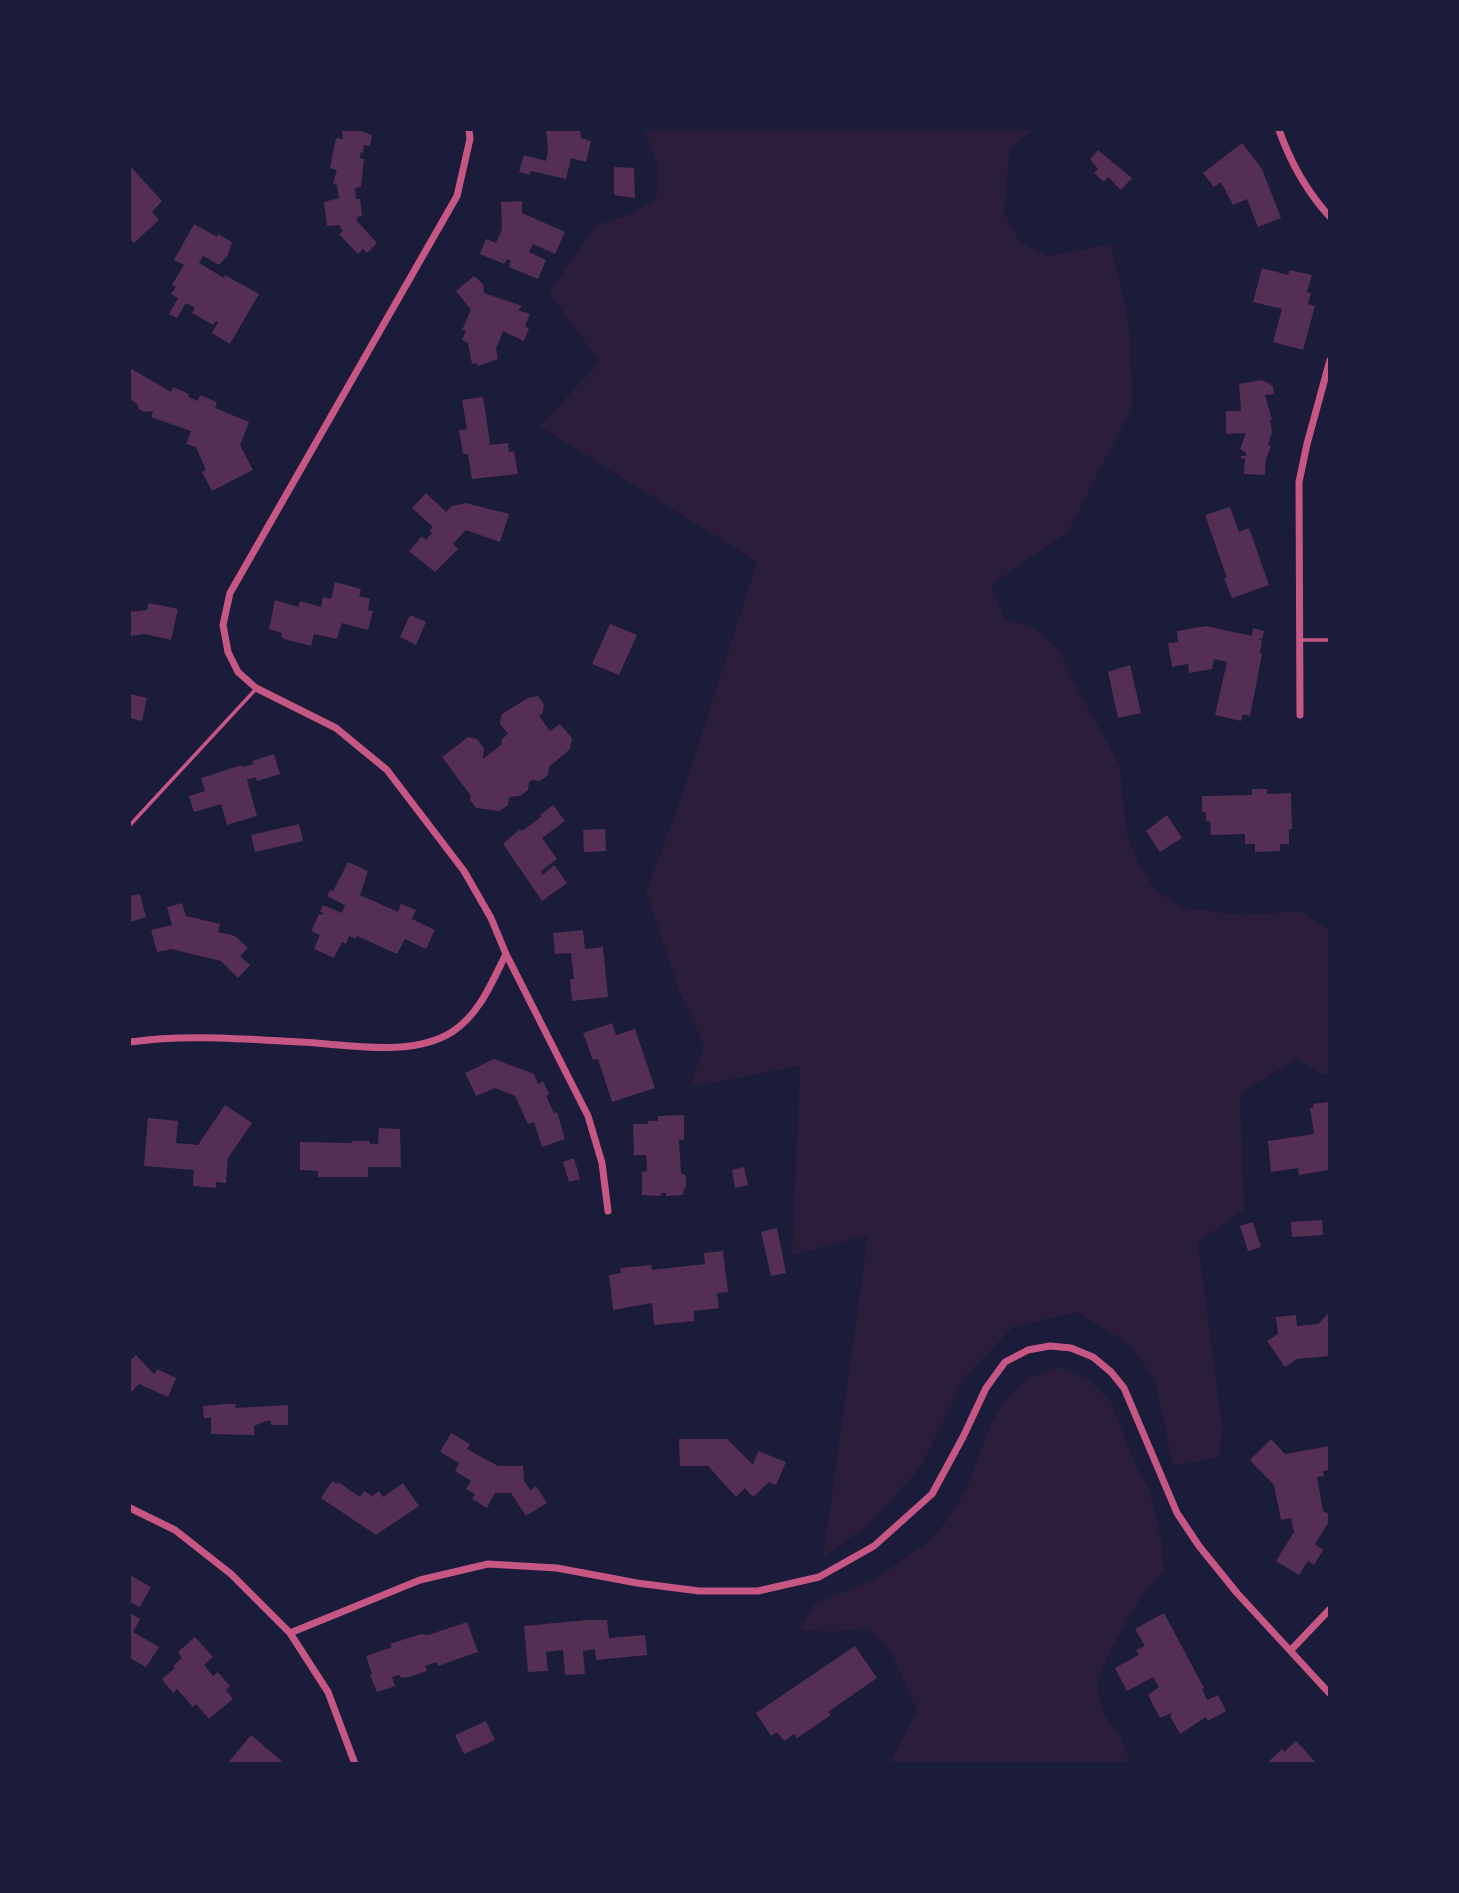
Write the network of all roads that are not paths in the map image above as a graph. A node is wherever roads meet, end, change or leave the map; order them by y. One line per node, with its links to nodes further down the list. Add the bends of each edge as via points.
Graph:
1 (469, 130): 7 (street, via 457,196 230,593 223,625 228,652 238,672)
2 (1279, 130): 3 (street, via 1287,152)
3 (1329, 217)
4 (1329, 360): 5 (street, via 1299,482)
5 (1299, 640): 6 (lane); 8 (street)
6 (1329, 640)
7 (256, 688): 9 (lane); 10 (street, via 336,728 387,770 464,871)
8 (1300, 715)
9 (130, 825)
10 (506, 954): 11 (street, via 470,1017 429,1042 391,1047 157,1038); 12 (street, via 588,1116 602,1163)
11 (130, 1042)
12 (608, 1211)
13 (130, 1508): 15 (street, via 175,1530 231,1574)
14 (1329, 1609): 16 (street)
15 (290, 1633): 16 (street, via 420,1580 488,1564 558,1568 699,1591 758,1591 819,1577 874,1546 932,1494 986,1388 1006,1362 1028,1350 1050,1346 1093,1357 1124,1388 1177,1513 1237,1592); 18 (street, via 328,1692)
16 (1291, 1650): 17 (street)
17 (1329, 1694)
18 (355, 1763)

